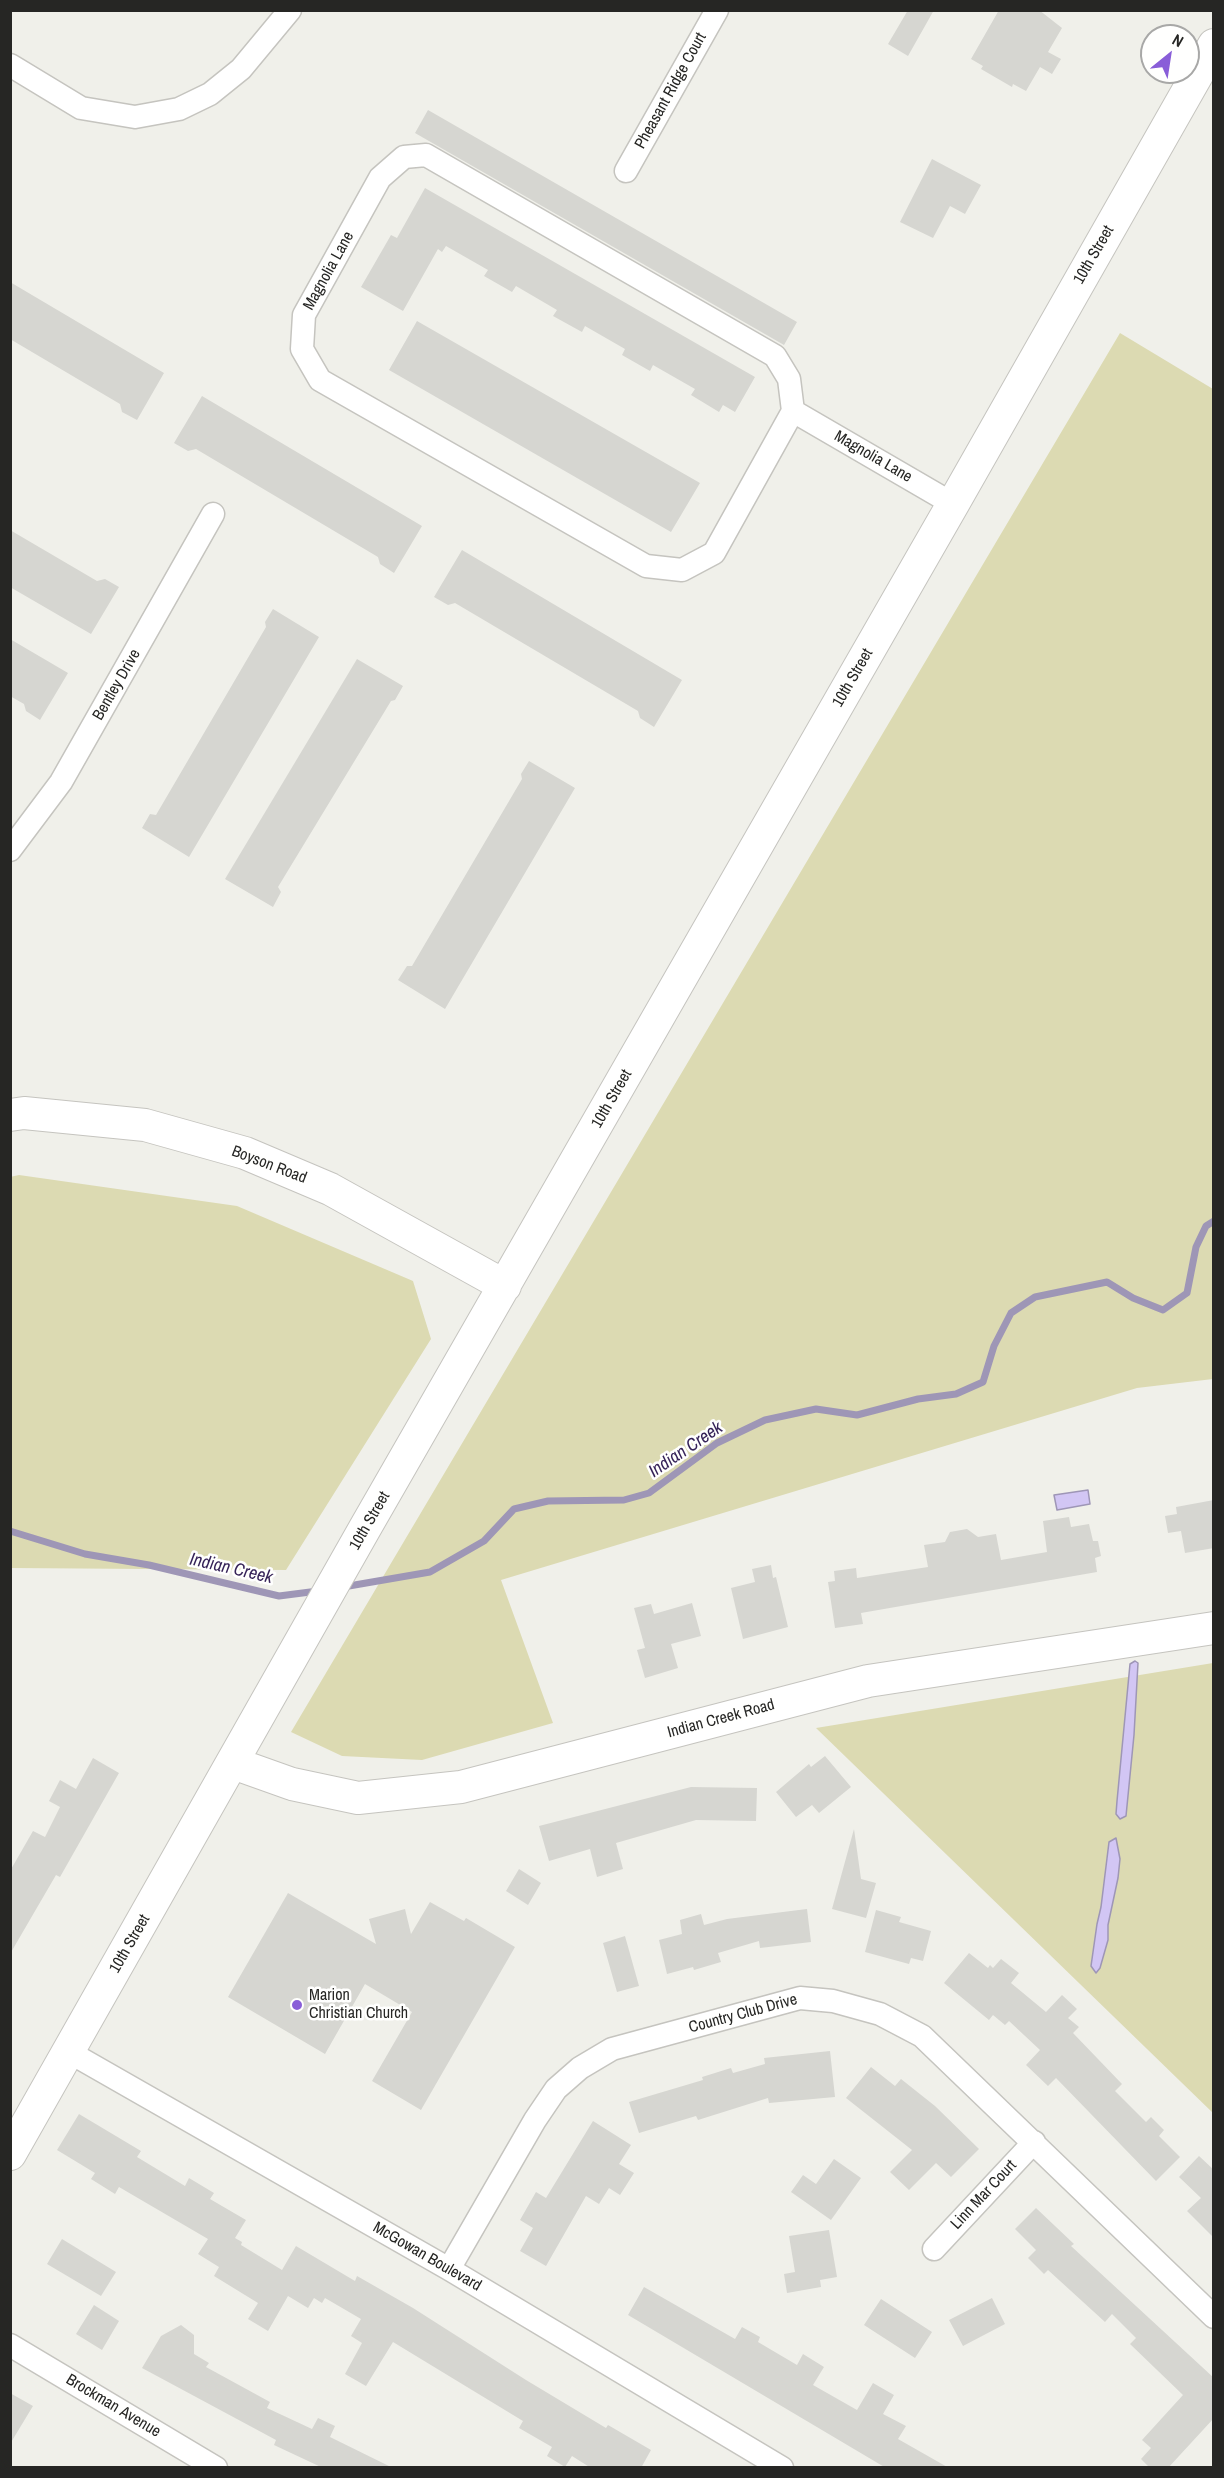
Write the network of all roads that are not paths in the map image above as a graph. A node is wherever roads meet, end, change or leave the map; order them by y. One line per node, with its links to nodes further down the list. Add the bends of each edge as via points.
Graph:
1 (291, 10): 4 (street, via 242,69 210,94 179,109 135,117 81,108)
2 (717, 10): 5 (street, Pheasant Ridge Court)
3 (1214, 45): 7 (street, 10th Street)
4 (10, 65)
5 (626, 171)
6 (794, 411): 6 (street, Magnolia Lane, via 789,379 775,356 426,154 404,158 380,178 304,315 302,349 320,380 646,566 682,570 714,553); 7 (street, Magnolia Lane)
7 (953, 504): 11 (street, 10th Street)
8 (213, 514): 9 (street, Bentley Drive, via 62,782)
9 (12, 848)
10 (10, 1115): 11 (street, Boyson Road, via 24,1113 145,1125 245,1153 330,1189)
11 (505, 1286): 13 (street, 10th Street)
12 (1214, 1628): 13 (street, Indian Creek Road, via 868,1681 461,1786 357,1798 292,1784)
13 (233, 1763): 14 (street, 10th Street)
14 (69, 2052): 16 (street, 10th Street); 18 (street, McGowan Boulevard)
15 (1034, 2142): 17 (street, Linn Mar Court); 18 (street, Country Club Drive, via 921,2036 880,2014 833,2001 800,1998 612,2049 580,2068 556,2089 535,2120); 19 (street, Country Club Drive)
16 (10, 2154)
17 (934, 2248)
18 (449, 2269): 22 (street, McGowan Boulevard)
19 (1214, 2317)
20 (10, 2345): 21 (street, Brockman Avenue)
21 (216, 2468)
22 (782, 2468)

